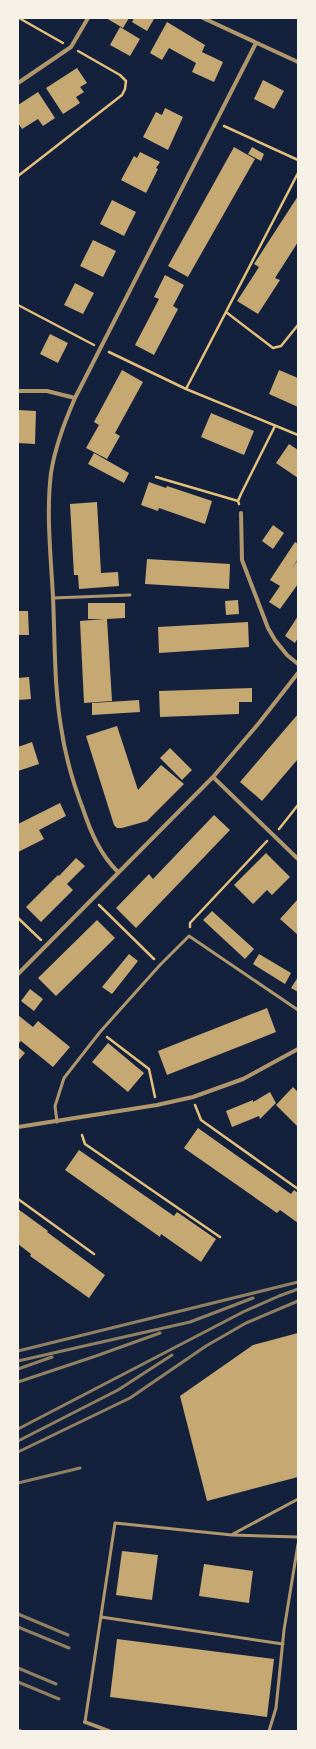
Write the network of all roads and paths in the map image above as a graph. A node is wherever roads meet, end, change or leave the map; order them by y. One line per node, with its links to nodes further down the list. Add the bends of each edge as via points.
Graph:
1 (19, 18): 5 (path)
2 (88, 18): 5 (street)
3 (203, 18): 4 (street)
4 (256, 43): 6 (street); 8 (street)
5 (71, 48): 7 (street); 11 (path, via 120,75 126,81 126,89 122,95)
6 (298, 62)
7 (18, 83)
8 (216, 122): 9 (path); 15 (street)
9 (298, 160)
10 (298, 173): 13 (path)
11 (18, 176)
12 (18, 305): 15 (path)
13 (226, 312): 14 (path, via 273,348 281,346); 16 (path)
14 (298, 325)
15 (100, 348): 16 (path); 18 (street)
16 (186, 389): 19 (path)
17 (18, 390): 18 (street, via 47,391)
18 (75, 398): 25 (street, via 54,452 51,474)
19 (275, 426): 20 (path); 22 (path)
20 (298, 435)
21 (156, 477): 22 (path)
22 (238, 500): 23 (path)
23 (241, 513): 26 (street, via 242,560 268,628 287,655)
24 (130, 595): 25 (lane)
25 (53, 598): 32 (street, via 55,665 61,727 70,770 97,844)
26 (298, 664)
27 (298, 673): 28 (street)
28 (213, 777): 30 (street); 32 (street)
29 (298, 805): 30 (path)
30 (273, 835): 31 (street); 35 (path, via 190,922)
31 (298, 859)
32 (118, 872): 33 (street)
33 (92, 898): 36 (street); 37 (path)
34 (18, 918): 36 (path)
35 (189, 936): 37 (lane); 39 (lane)
36 (46, 944): 38 (street)
37 (160, 965): 40 (lane)
38 (18, 974)
39 (298, 1010)
40 (100, 1032): 43 (path, via 148,1069); 44 (lane, via 64,1078 55,1106)
41 (298, 1049): 42 (street, via 243,1079)
42 (193, 1097): 43 (street); 47 (path, via 200,1120)
43 (157, 1105): 44 (street)
44 (57, 1122): 45 (street)
45 (18, 1127)
46 (82, 1135): 49 (path, via 85,1144)
47 (298, 1188)
48 (18, 1199): 50 (path)
49 (220, 1237)
50 (94, 1254)
51 (298, 1499): 52 (lane)
52 (232, 1535): 53 (lane); 55 (lane, via 115,1523)
53 (298, 1537)
54 (298, 1544): 56 (lane)
55 (101, 1617): 56 (lane); 57 (lane)
56 (283, 1644): 59 (lane, via 276,1708)
57 (86, 1722): 58 (street)
58 (109, 1731)
59 (269, 1731)

